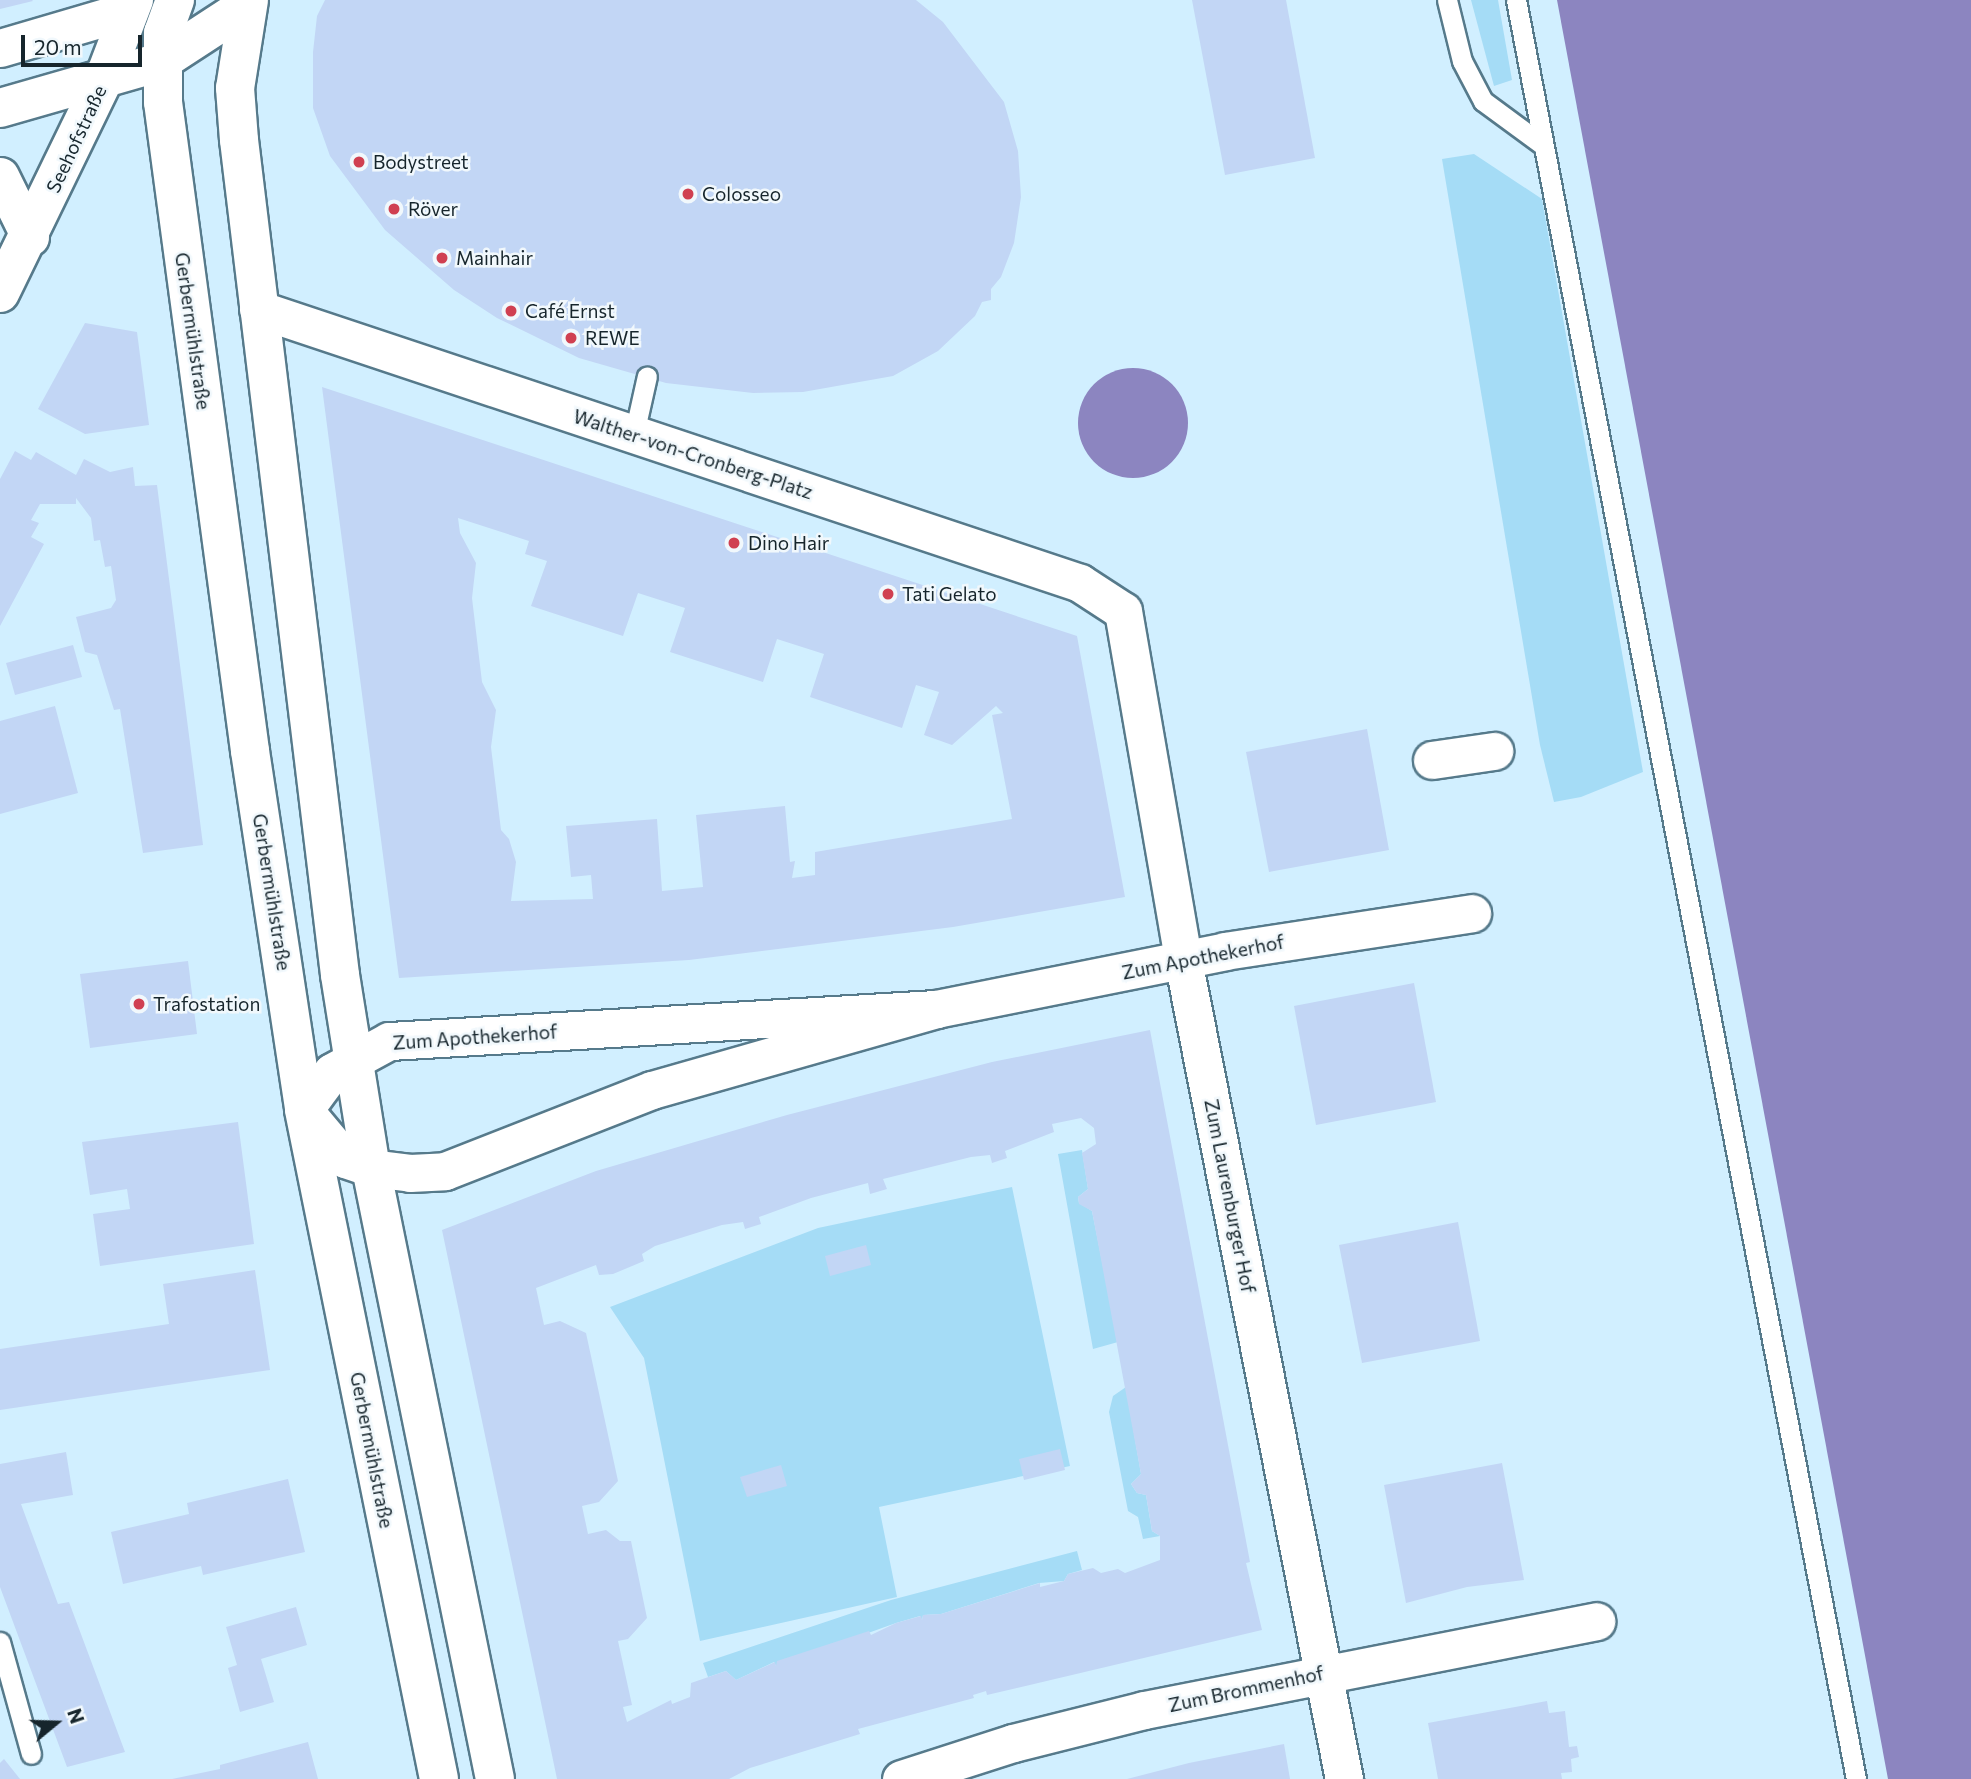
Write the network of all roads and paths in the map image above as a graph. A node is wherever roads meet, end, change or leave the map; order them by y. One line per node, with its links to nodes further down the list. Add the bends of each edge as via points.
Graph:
1 (175, 0): 7 (main road, Gerbermühlstraße, via 163,33)
2 (1447, 0): 10 (lane, via 1462,61 1483,101)
3 (1516, 0): 10 (lane)
4 (247, 3): 7 (main road); 14 (main road, via 235,88)
5 (131, 5): 6 (street); 8 (main road, Seehofstraße)
6 (0, 48)
7 (160, 62): 8 (main road); 24 (main road, Gerbermühlstraße, via 248,738)
8 (103, 81): 9 (main road); 12 (main road, Seehofstraße)
9 (0, 108)
10 (1543, 145): 34 (lane)
11 (0, 176): 12 (street)
12 (30, 237): 13 (main road, Seehofstraße)
13 (0, 293)
14 (258, 309): 16 (street, Walther-von-Cronberg-Platz); 23 (main road)
15 (648, 376): 16 (lane)
16 (634, 434): 17 (street, Walther-von-Cronberg-Platz, via 1080,583)
17 (1123, 611): 21 (street, Zum Laurenburger Hof)
18 (1494, 751): 19 (street)
19 (1432, 760)
20 (1472, 913): 21 (street, Zum Apothekerhof)
21 (1183, 960): 22 (street, Zum Apothekerhof); 28 (street, Zum Laurenburger Hof)
22 (936, 1009): 23 (street, Zum Apothekerhof, via 389,1041); 25 (street, Zum Apothekerhof, via 652,1090 445,1171)
23 (353, 1057): 24 (street, Zum Apothekerhof, via 318,1088); 25 (main road)
24 (304, 1110): 25 (street, Zum Apothekerhof, via 345,1158); 30 (main road, Gerbermühlstraße)
25 (371, 1168): 31 (main road)
26 (1596, 1621): 28 (street, Zum Brommenhof)
27 (0, 1642): 29 (lane)
28 (1325, 1672): 32 (street, Zum Brommenhof, via 1131,1713 1013,1743); 33 (street, Zum Laurenburger Hof)
29 (31, 1754)
30 (439, 1779)
31 (495, 1779)
32 (901, 1779)
33 (1344, 1779)
34 (1856, 1779)

